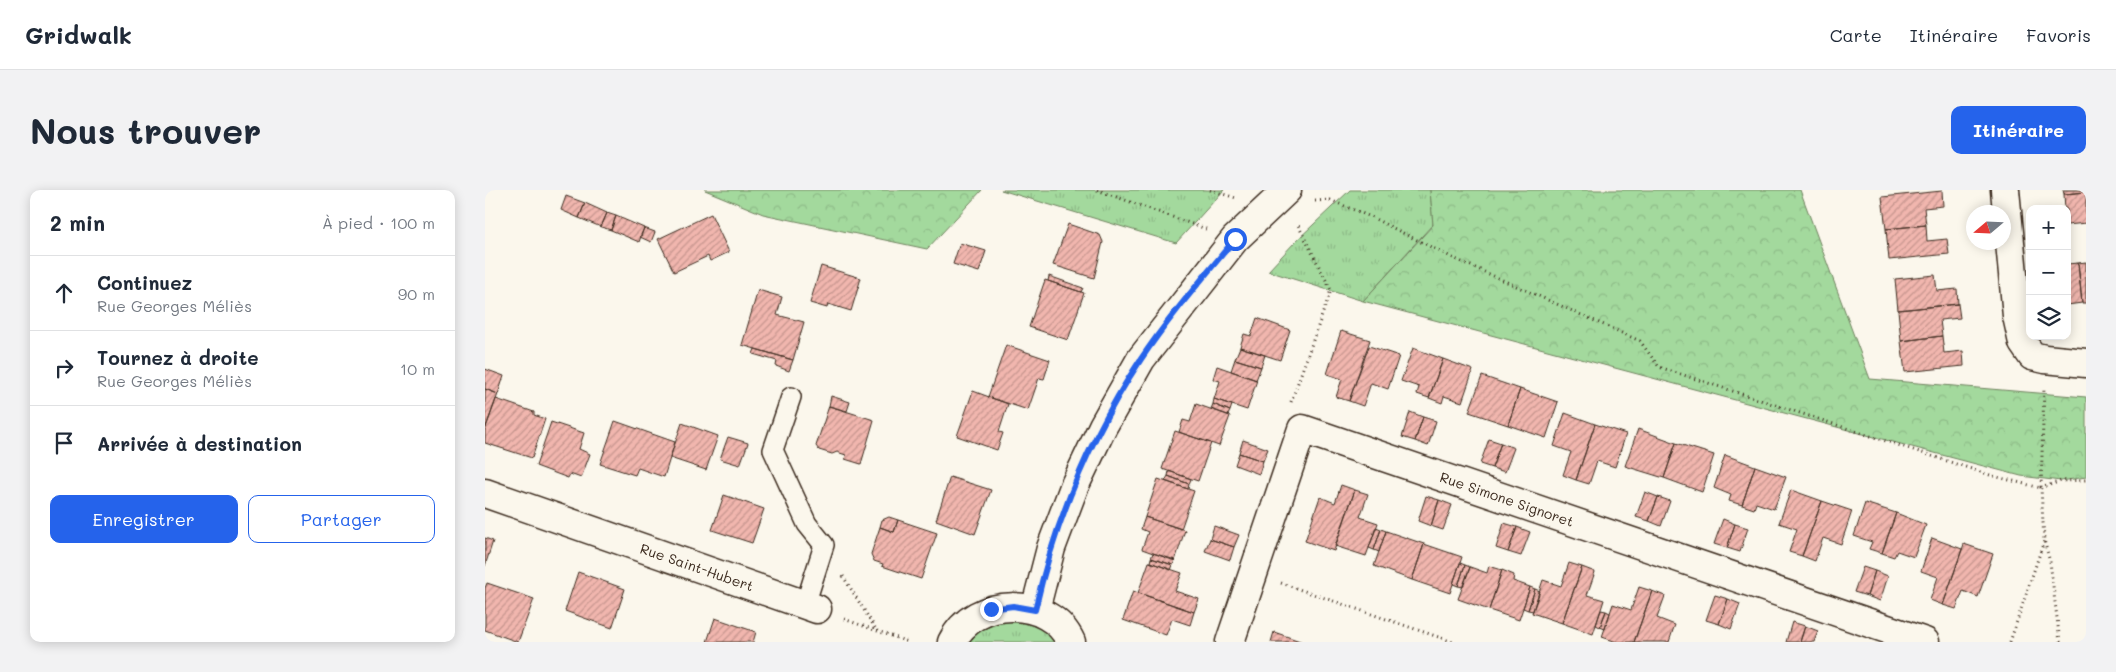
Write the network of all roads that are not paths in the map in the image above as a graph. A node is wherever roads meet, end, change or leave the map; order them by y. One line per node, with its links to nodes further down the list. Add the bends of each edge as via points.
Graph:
1 (2005, 190): 3 (street, via 2017,316 2023,343 2033,356)
2 (1285, 192): 7 (street, via 1235,239 1141,359 1074,486 1051,548)
3 (2086, 363)
4 (791, 397): 6 (lane, via 773,450 807,524 824,545)
5 (485, 493): 6 (street, Rue Saint-Hubert)
6 (811, 607)
7 (1035, 610): 8 (street, via 1013,606 991,609 970,619); 9 (street, via 1054,621)
8 (952, 642)
9 (1071, 642)
10 (1230, 642): 11 (street, Rue Simone Signoret, via 1302,429)
11 (1925, 642)

